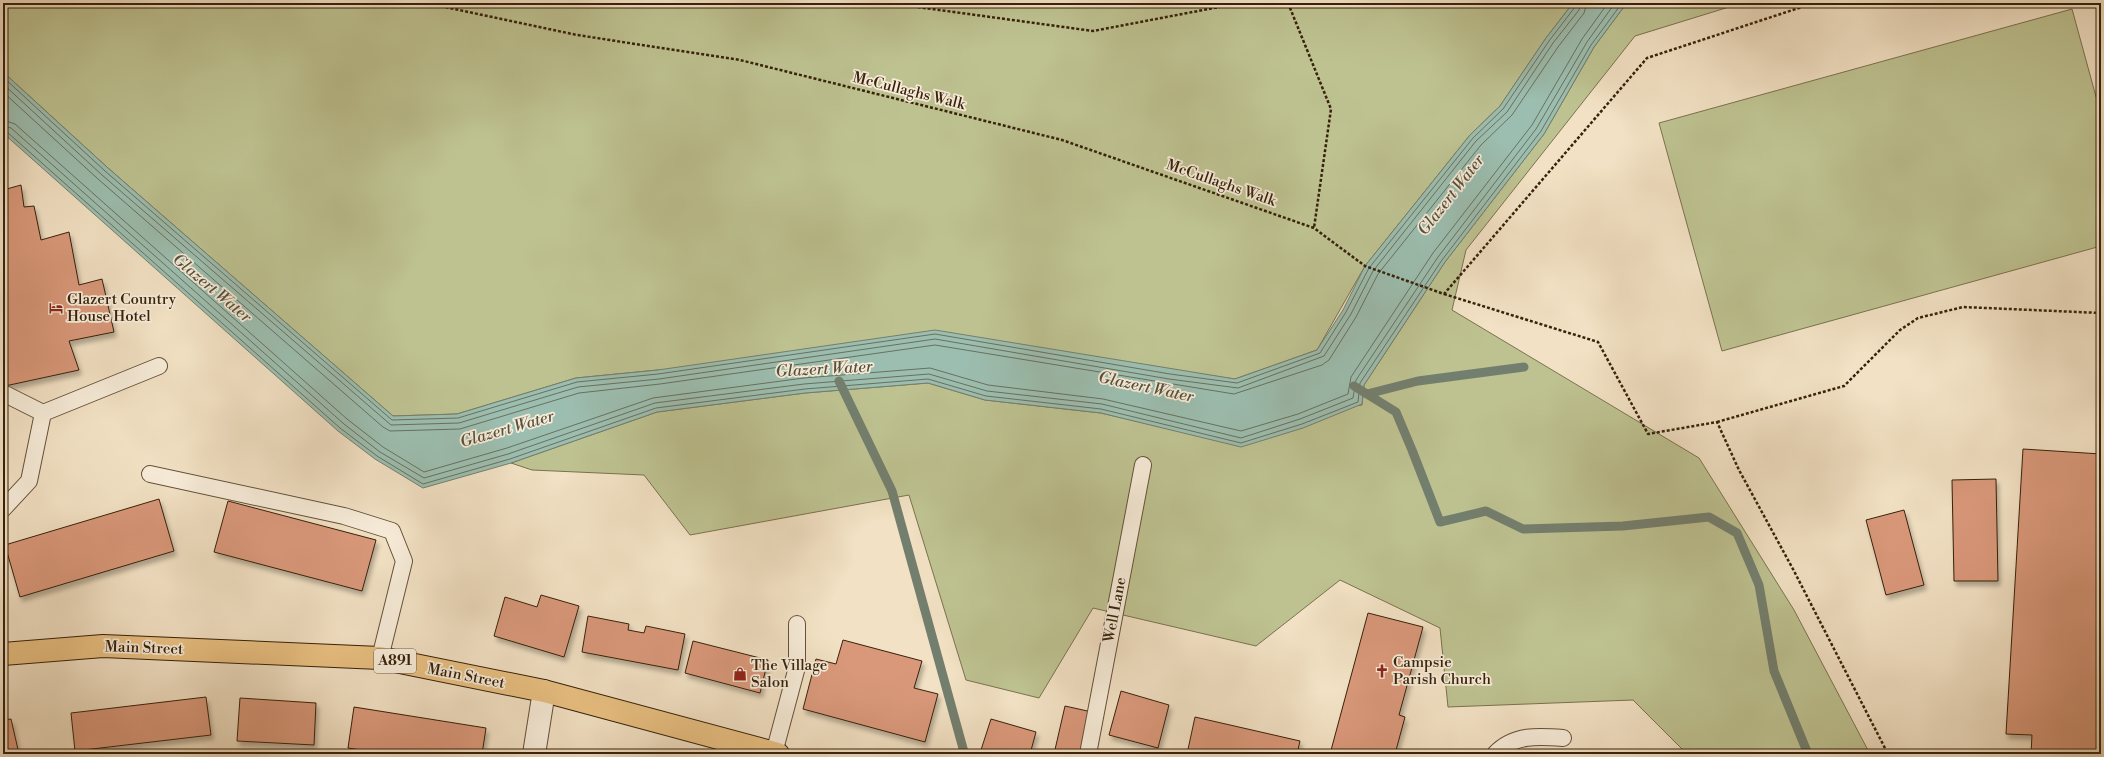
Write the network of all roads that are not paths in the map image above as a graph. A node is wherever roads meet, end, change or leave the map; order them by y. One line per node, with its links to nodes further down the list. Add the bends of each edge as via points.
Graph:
1 (159, 366): 3 (lane)
2 (3, 393): 3 (lane)
3 (43, 413): 6 (lane, via 29,481)
4 (1142, 465): 14 (lane, Well Lane)
5 (150, 474): 9 (lane, via 344,516 392,531 404,561)
6 (3, 509)
7 (796, 624): 13 (lane, via 797,667)
8 (3, 654): 9 (main road, Main Street / A891, via 103,646)
9 (380, 658): 10 (main road, Main Street / A891)
10 (544, 691): 12 (street); 13 (main road, Main Street / A891)
11 (1563, 738): 15 (lane, via 1538,736 1516,740)
12 (534, 754)
13 (776, 754)
14 (1088, 754)
15 (1495, 754)

